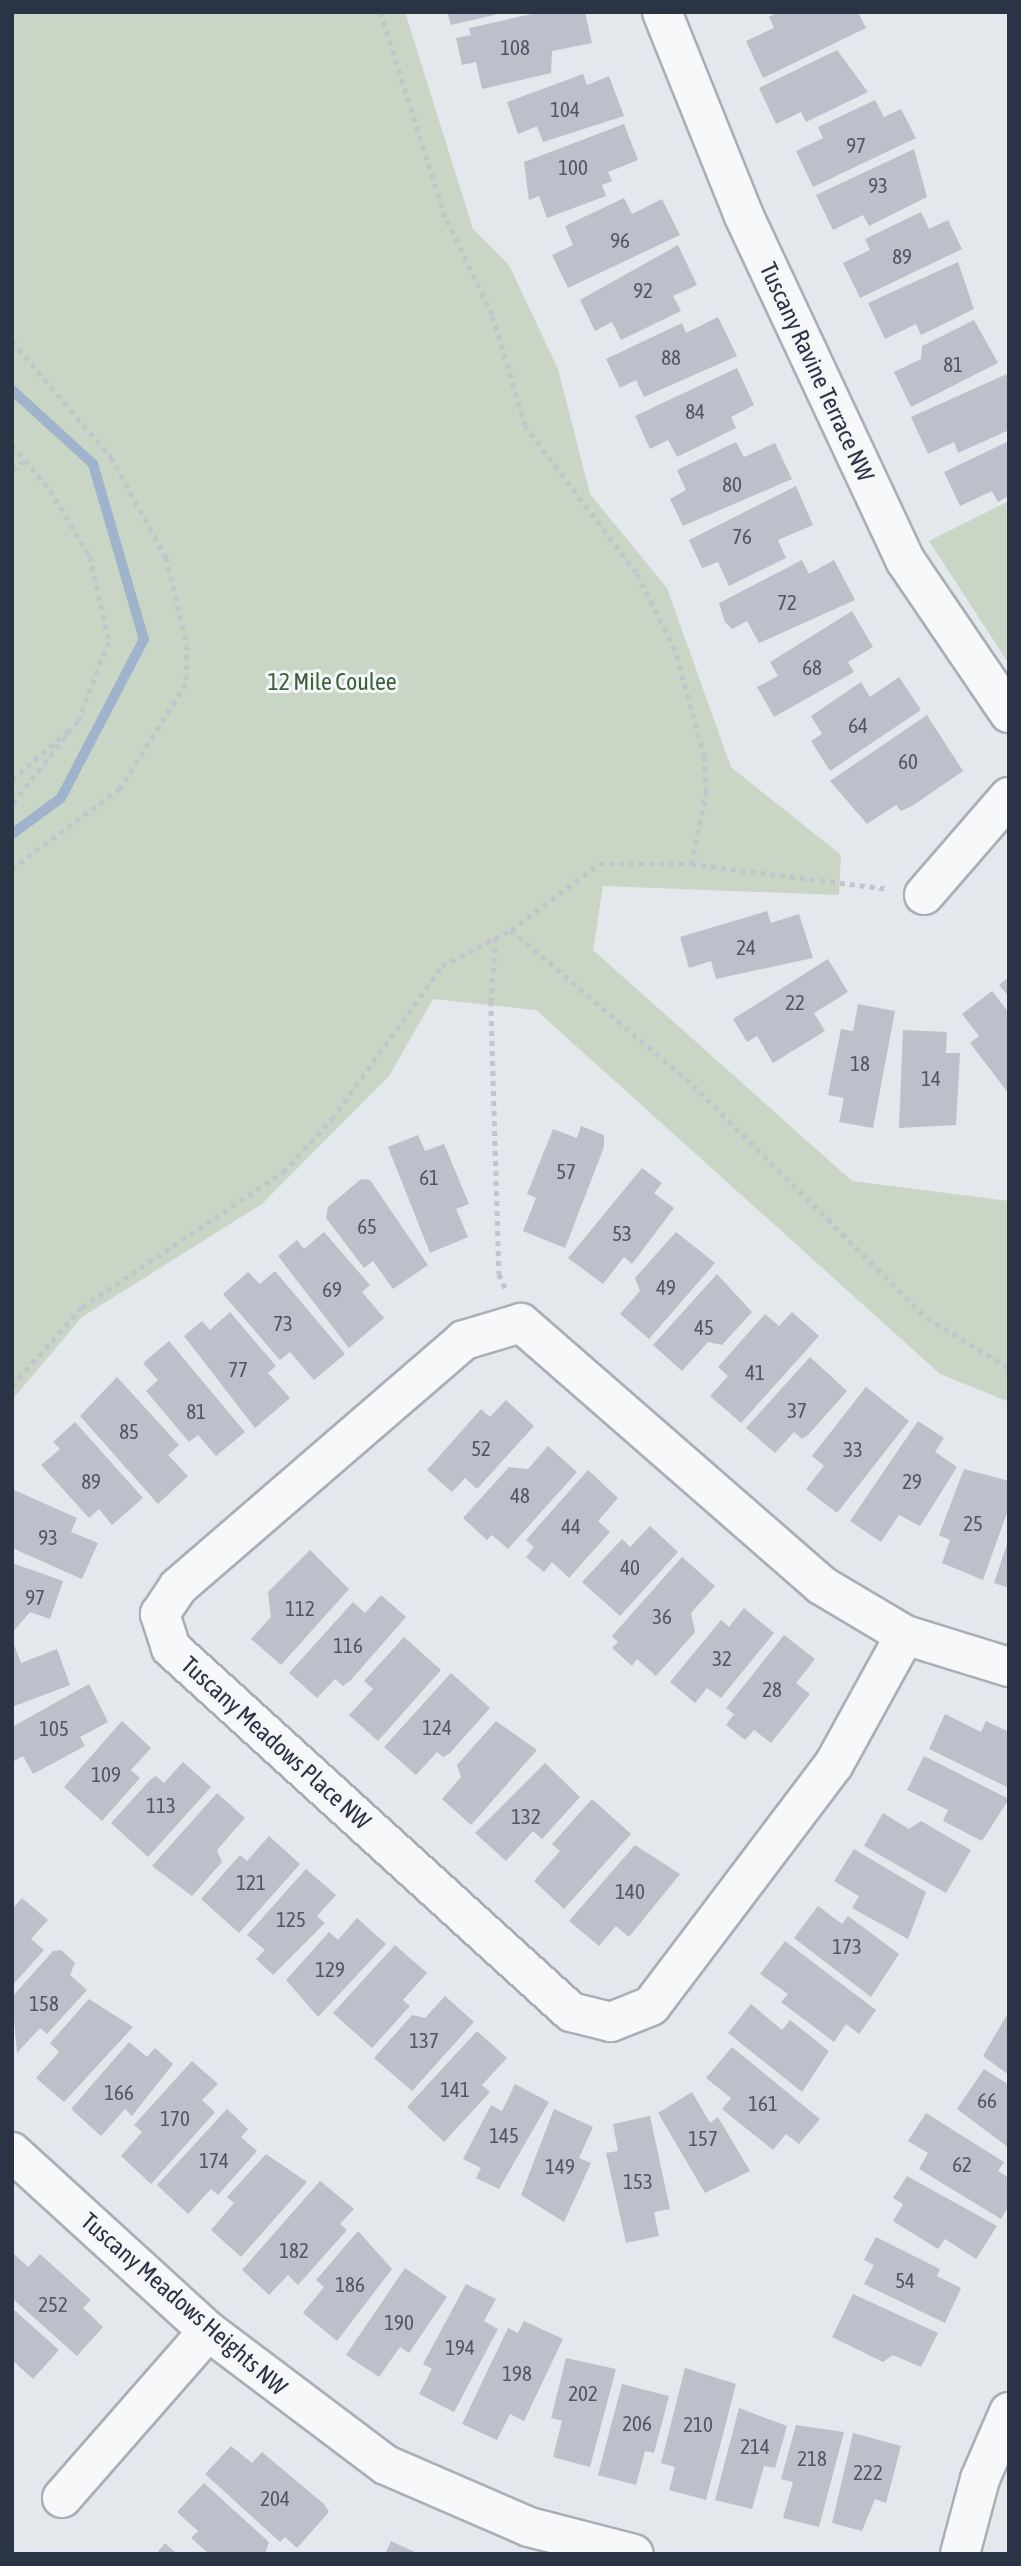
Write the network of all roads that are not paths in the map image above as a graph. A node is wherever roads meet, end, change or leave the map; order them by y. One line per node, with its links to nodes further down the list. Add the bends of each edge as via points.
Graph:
1 (662, 12): 2 (street, Tuscany Ravine Terrace NW, via 743,214 905,560)
2 (1009, 713)
3 (1009, 797): 4 (street)
4 (925, 895)
5 (905, 1635): 5 (street, Tuscany Meadows Place NW, via 821,1585 521,1323 464,1340 178,1587 160,1614 171,1648 571,2012 611,2022 651,2006 834,1764); 6 (street)
6 (1009, 1667)
7 (12, 2152): 8 (street, Tuscany Meadows Heights NW)
8 (208, 2331): 10 (street); 11 (street, Tuscany Meadows Heights NW, via 386,2465 529,2527)
9 (1009, 2412): 12 (street, via 980,2479)
10 (62, 2498)
11 (634, 2554)
12 (960, 2554)

